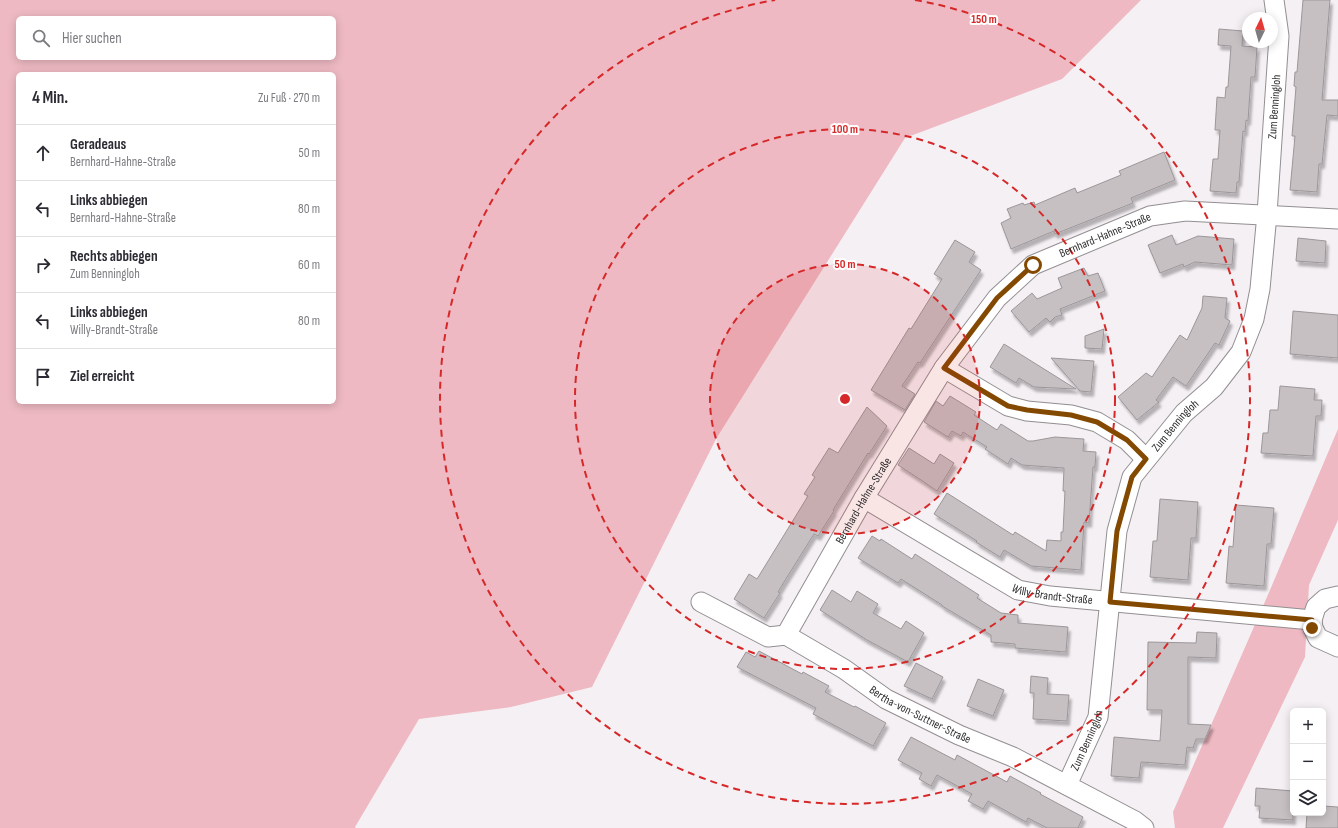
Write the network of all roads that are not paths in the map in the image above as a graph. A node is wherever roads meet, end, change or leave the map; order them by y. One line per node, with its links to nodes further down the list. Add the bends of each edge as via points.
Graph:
1 (1274, 0): 2 (street, Zum Benningloh, via 1279,36)
2 (1267, 214): 3 (street); 4 (street, Bernhard-Hahne-Straße, via 1186,211 1150,216 1033,265 997,298); 5 (street, Zum Benningloh, via 1260,289 1254,319 1241,352 1214,387 1184,412)
3 (1338, 219)
4 (944, 368): 5 (street, via 1008,406 1071,415 1097,422 1127,440); 6 (street, Bernhard-Hahne-Straße)
5 (1146, 459): 9 (street, Zum Benningloh, via 1132,477 1117,531)
6 (864, 498): 9 (street, Willy-Brandt-Straße, via 1018,590); 11 (street, Bernhard-Hahne-Straße)
7 (1338, 596): 10 (street, via 1325,599 1316,607)
8 (701, 602): 11 (street, via 768,636)
9 (1110, 602): 10 (street, Willy-Brandt-Straße); 13 (street, Zum Benningloh, via 1098,717)
10 (1312, 620): 12 (street, via 1312,628 1318,638)
11 (786, 635): 13 (street, Bertha-von-Suttner-Straße, via 844,669 886,699)
12 (1338, 647)
13 (1066, 784): 14 (street, Bertha-von-Suttner-Straße)
14 (1144, 828)

